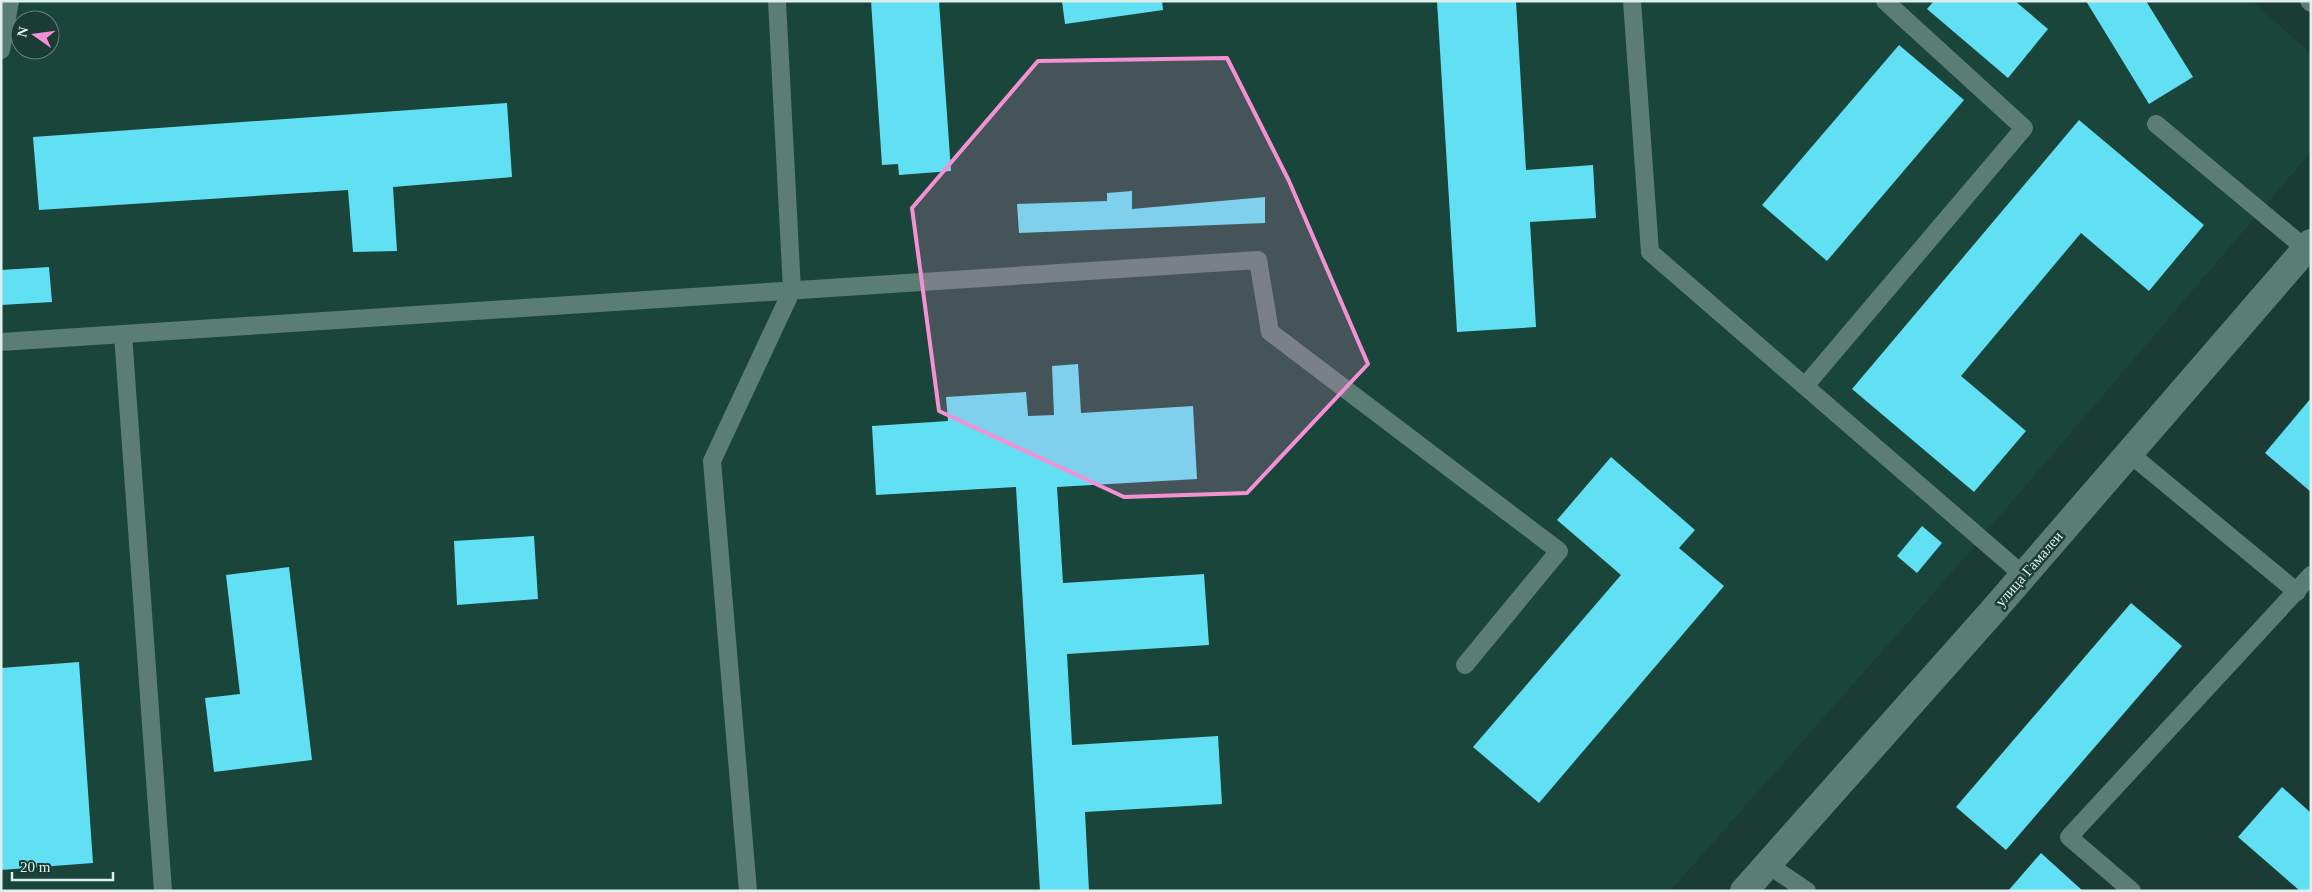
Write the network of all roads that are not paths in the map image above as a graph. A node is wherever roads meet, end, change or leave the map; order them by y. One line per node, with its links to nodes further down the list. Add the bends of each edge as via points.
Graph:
1 (10, 1): 5 (lane)
2 (777, 1): 8 (lane)
3 (1632, 1): 11 (lane, via 1650,252)
4 (1885, 1): 11 (lane, via 2024,128)
5 (1, 50)
6 (2156, 124): 7 (lane)
7 (2309, 246): 12 (street, улица Гамалеи)
8 (792, 290): 9 (lane); 16 (lane, via 1258,260 1270,332 1559,551); 19 (lane, via 712,461)
9 (123, 334): 10 (lane); 18 (lane)
10 (1, 342)
11 (1805, 386): 14 (lane)
12 (2130, 453): 14 (street, улица Гамалеи); 15 (lane)
13 (2311, 575): 15 (lane)
14 (2024, 576): 17 (street, улица Гамалеи)
15 (2297, 592): 22 (lane, via 2069,837)
16 (1465, 666)
17 (1767, 864): 20 (street, улица Гамалеи); 21 (lane)
18 (163, 891)
19 (748, 891)
20 (1744, 891)
21 (1807, 891)
22 (2132, 891)

